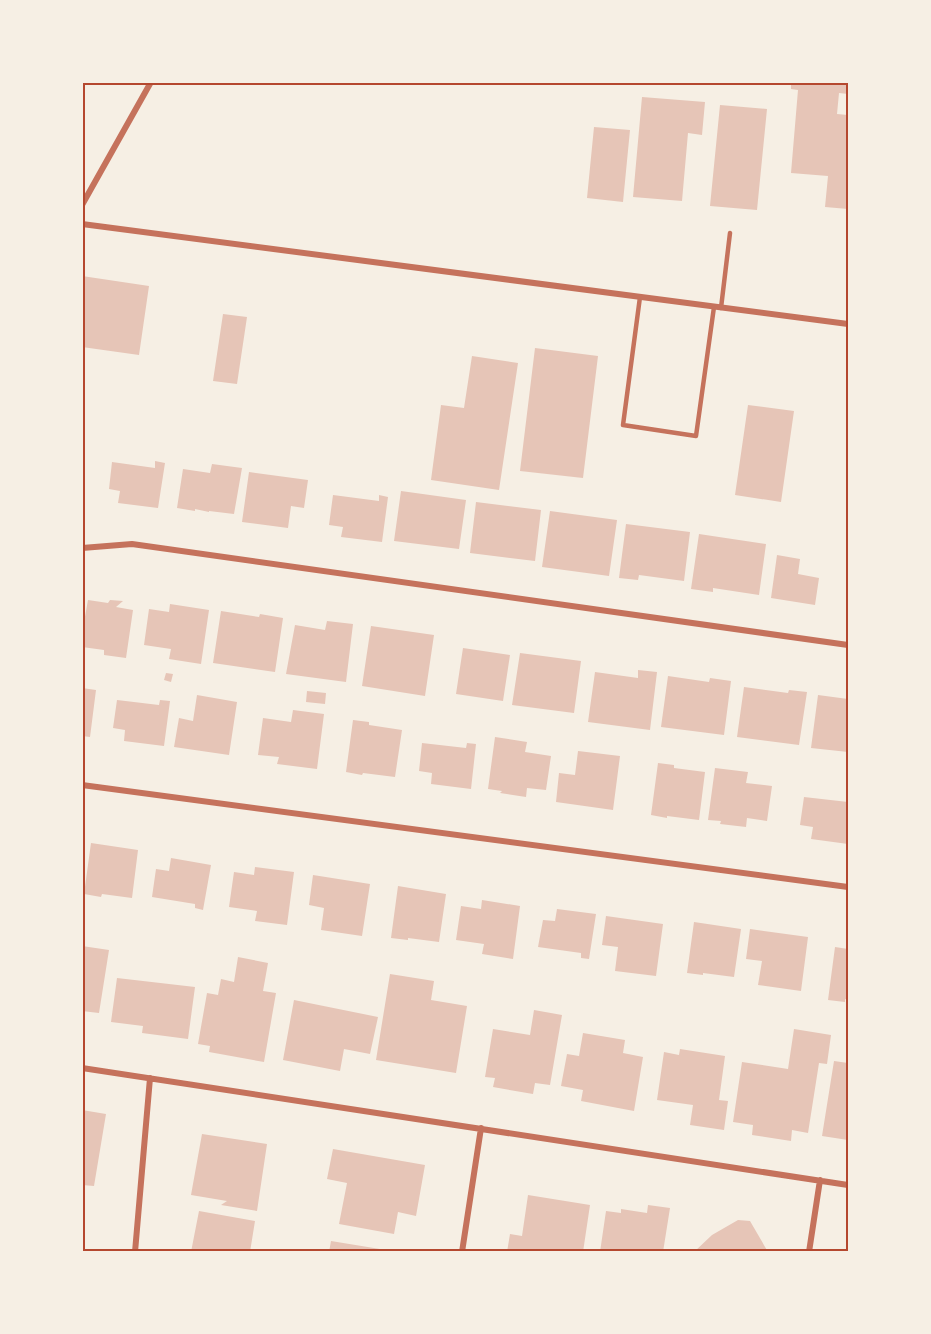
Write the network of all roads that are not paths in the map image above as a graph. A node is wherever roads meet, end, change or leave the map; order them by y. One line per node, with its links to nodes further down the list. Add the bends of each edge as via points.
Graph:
1 (151, 82): 2 (street)
2 (82, 205)
3 (82, 224): 5 (street)
4 (730, 233): 6 (lane)
5 (640, 297): 6 (street); 6 (lane, via 623,425 696,436)
6 (718, 307): 7 (street)
7 (849, 324)
8 (82, 548): 9 (street, via 132,544)
9 (849, 645)
10 (82, 785): 11 (street)
11 (849, 886)
12 (82, 1068): 13 (street)
13 (150, 1078): 14 (street); 17 (street)
14 (481, 1128): 15 (street); 18 (street)
15 (820, 1180): 16 (street); 19 (street)
16 (849, 1185)
17 (135, 1251)
18 (462, 1251)
19 (809, 1251)

